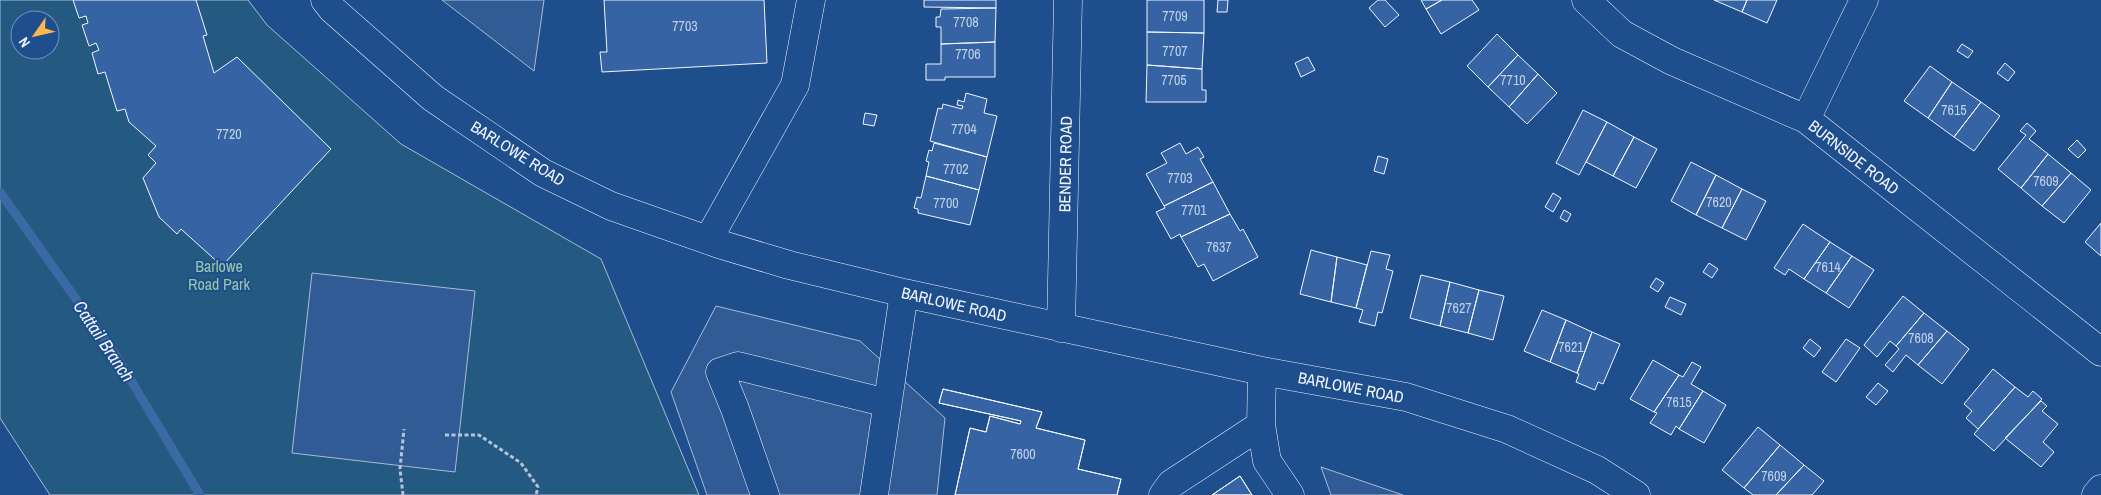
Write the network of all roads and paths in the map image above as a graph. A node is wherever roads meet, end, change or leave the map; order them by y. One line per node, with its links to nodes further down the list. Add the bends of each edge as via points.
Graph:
1 (325, 0): 7 (street, BARLOWE ROAD, via 433,98 543,173 611,206)
2 (812, 0): 7 (street, via 795,85)
3 (1068, 0): 9 (street, BENDER ROAD)
4 (1586, 0): 6 (street, BURNSIDE ROAD, via 1622,34 1672,61)
5 (1864, 0): 6 (street)
6 (1806, 119): 10 (street, BURNSIDE ROAD)
7 (708, 240): 8 (street, BARLOWE ROAD, via 789,265)
8 (904, 293): 9 (street, BARLOWE ROAD); 12 (street)
9 (1061, 328): 11 (street, BARLOWE ROAD)
10 (2101, 352)
11 (1262, 370): 13 (street); 23 (street, BARLOWE ROAD, via 1406,398 1508,429 1597,470)
12 (887, 404): 19 (street, via 738,366 720,372); 20 (street)
13 (1262, 426): 21 (street, via 1172,484); 22 (street, via 1267,461)
14 (404, 429): 17 (path, via 400,469)
15 (445, 434): 18 (path, via 479,435 521,463 538,487)
16 (2101, 489): 24 (street)
17 (403, 495)
18 (536, 495)
19 (765, 495)
20 (874, 495)
21 (1162, 495)
22 (1290, 495)
23 (1636, 495)
24 (2096, 495)

